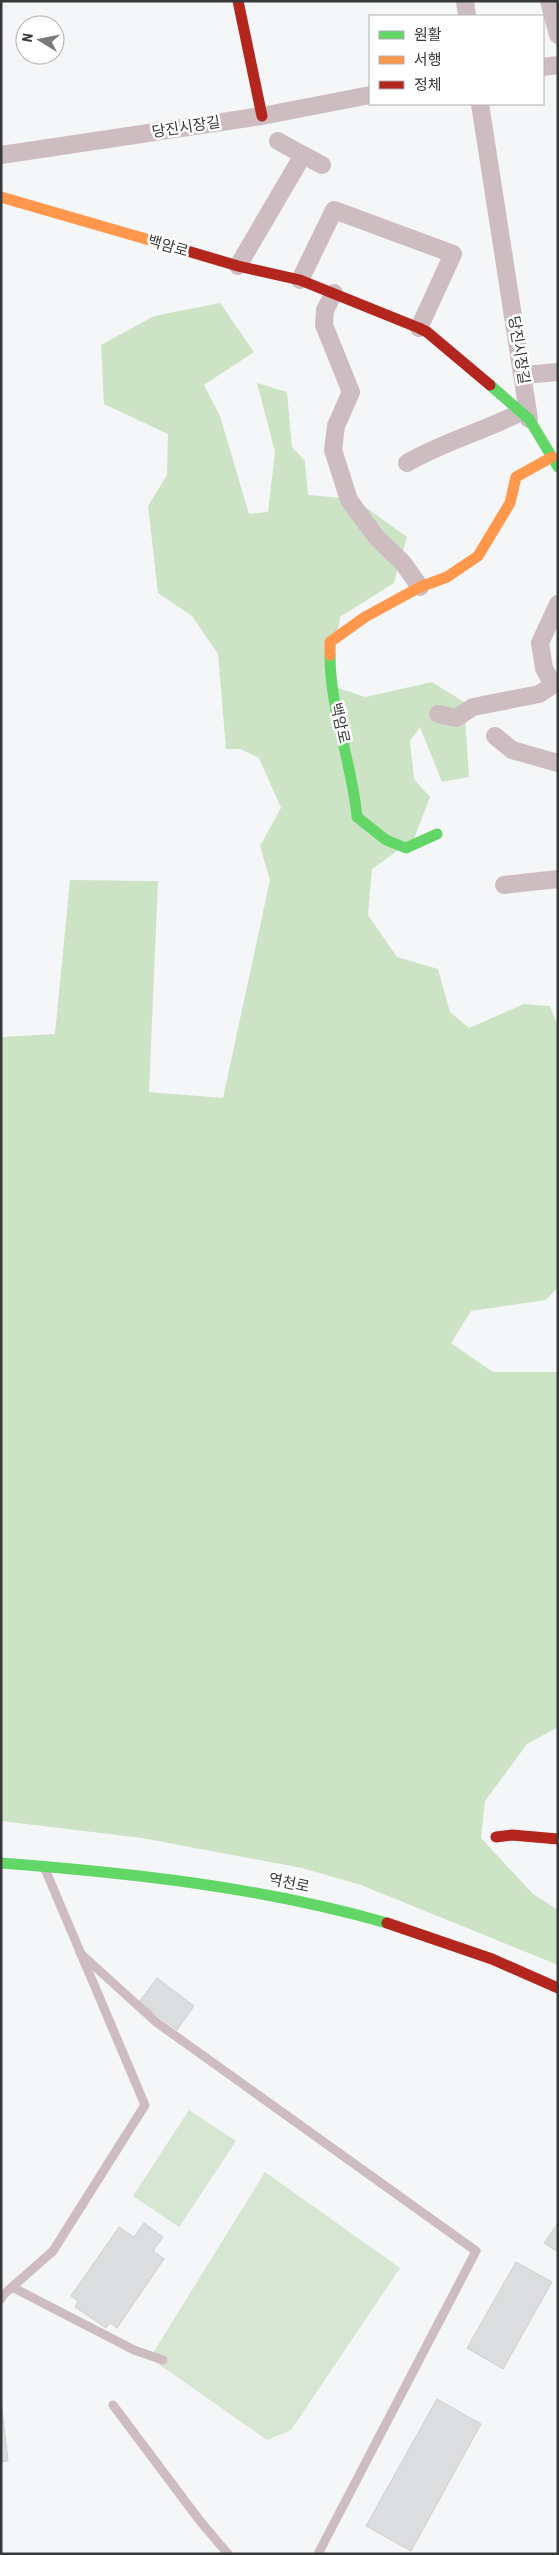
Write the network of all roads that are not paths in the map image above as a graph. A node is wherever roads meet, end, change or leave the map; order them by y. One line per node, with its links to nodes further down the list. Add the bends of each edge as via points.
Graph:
1 (238, 1): 10 (street)
2 (465, 1): 4 (street)
3 (549, 1): 5 (street)
4 (467, 15)
5 (558, 35)
6 (558, 65): 7 (street)
7 (544, 67)
8 (369, 95): 10 (street, 당진시장길)
9 (480, 105): 21 (street, 당진시장길)
10 (262, 116): 13 (street, 당진시장길)
11 (278, 141): 12 (street)
12 (304, 154): 14 (street); 16 (street)
13 (1, 155)
14 (322, 164)
15 (1, 197): 16 (street, 백암로)
16 (238, 266): 17 (street, 백암로)
17 (300, 280): 18 (street, 백암로); 19 (street, via 334,210 453,254)
18 (334, 293): 19 (street, 백암로); 25 (street, via 325,310 324,325 351,392 336,426 333,450 349,500)
19 (419, 328): 22 (street, 백암로)
20 (558, 372): 21 (street)
21 (524, 375): 22 (street, 당진시장길)
22 (525, 415): 23 (street, 백암로); 24 (street, via 427,452)
23 (555, 462): 25 (street, 백암로, via 516,477 510,503 478,556 447,577)
24 (407, 463)
25 (420, 587): 30 (street, 백암로, via 365,617 330,642 329,662 335,705 356,790 358,817 386,840 406,848)
26 (558, 604): 27 (street, via 540,643 544,668 553,685 539,694 473,707 456,718)
27 (438, 714)
28 (494, 736): 29 (street, via 512,750)
29 (558, 763)
30 (437, 834)
31 (558, 880): 32 (street)
32 (504, 885)
33 (496, 1837): 34 (street, via 512,1835)
34 (558, 1839)
35 (1, 1863): 36 (street, 역천로)
36 (44, 1866): 37 (lane); 38 (street, 역천로, via 145,1874 214,1884 344,1911 442,1940)
37 (80, 1954): 39 (lane, via 145,2105 53,2251); 44 (lane, via 156,2022 476,2251)
38 (558, 1988)
39 (12, 2287): 40 (lane); 41 (lane, via 134,2350)
40 (1, 2299)
41 (163, 2360)
42 (113, 2405): 43 (lane)
43 (228, 2554)
44 (318, 2554)

